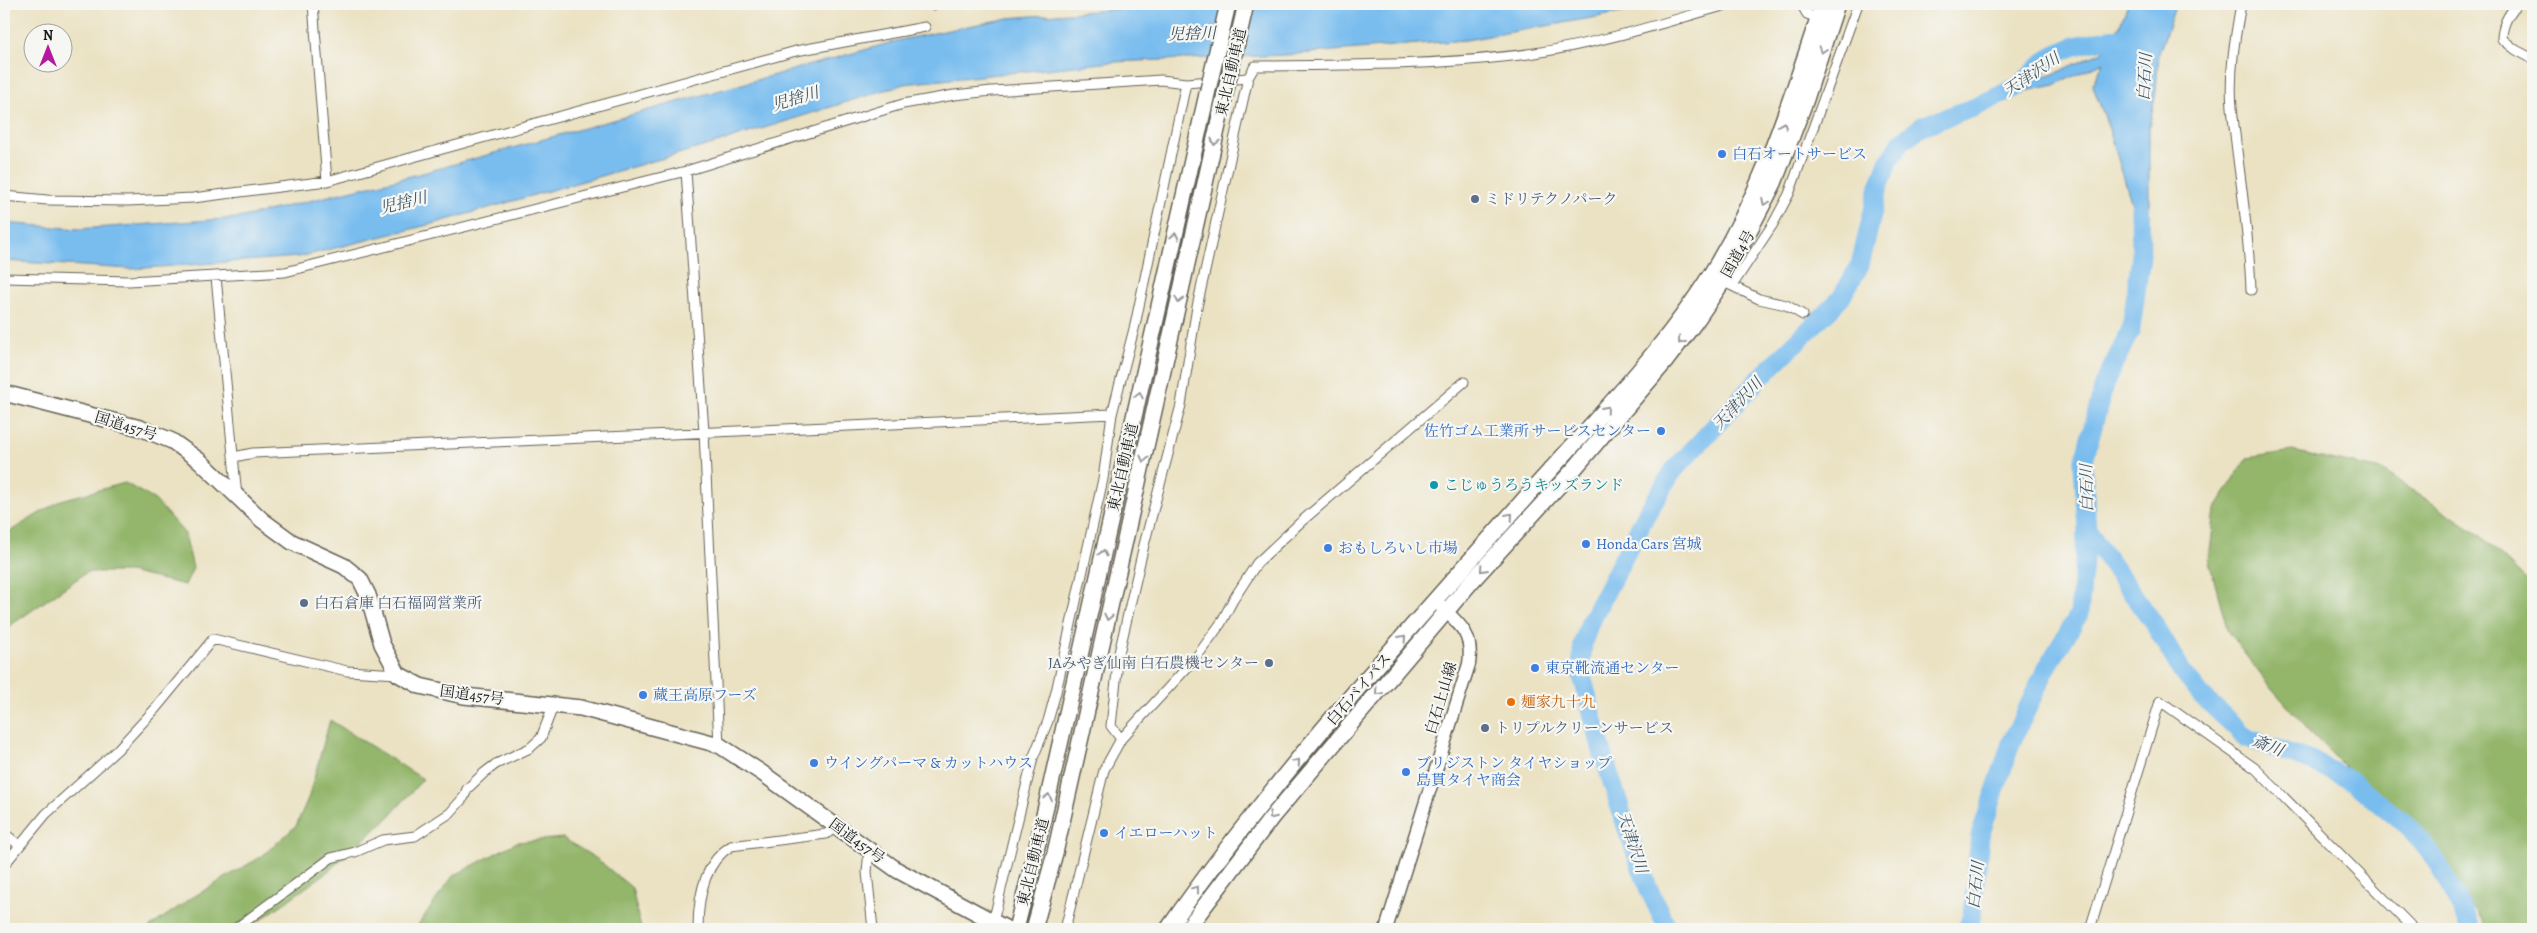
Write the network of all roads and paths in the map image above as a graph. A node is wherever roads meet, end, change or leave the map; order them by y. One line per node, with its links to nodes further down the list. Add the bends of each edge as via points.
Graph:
1 (313, 4): 16 (street)
2 (1228, 4): 41 (highway, 東北自動車道, one-way to 2, bridge, via 1040,837)
3 (1246, 4): 45 (highway, 東北自動車道, one-way to 45, bridge, via 1057,843)
4 (1730, 4): 13 (street, via 1575,46 1534,53 1389,64 1255,66)
5 (1801, 4): 10 (street, via 1807,14)
6 (1837, 4): 20 (highway, 国道4号, one-way to 20, via 1774,183)
7 (1858, 4): 20 (street, via 1790,194 1773,224)
8 (2241, 4): 21 (street, via 2235,36 2232,105 2246,212)
9 (2517, 4): 12 (street, via 2508,15 2502,39)
10 (1821, 11): 20 (highway, 国道4号, one-way to 10, via 1745,214 1786,118)
11 (925, 28): 16 (street, via 796,51)
12 (2533, 59)
13 (1248, 78): 14 (street); 34 (street, via 1197,307 1181,405 1119,653 1110,726)
14 (1186, 84): 15 (street, via 1161,80 954,94 903,104); 25 (street, via 1135,325)
15 (686, 171): 18 (street, via 285,272); 26 (street)
16 (327, 181): 17 (street, via 175,199 47,200)
17 (4, 196)
18 (216, 277): 19 (street, via 129,281); 27 (street)
19 (4, 278)
20 (1722, 280): 22 (street, via 1759,300 1786,305); 28 (highway, 国道4号, one-way to 20, via 1678,323); 29 (highway, 国道4号, one-way to 29, via 1664,362)
21 (2251, 290)
22 (1803, 315)
23 (1464, 382): 34 (street, via 1257,562 1195,659)
24 (4, 393): 30 (highway, 国道457号, via 140,428 172,441 200,461)
25 (1112, 414): 26 (street); 41 (street, via 1103,479 1056,692 1033,758)
26 (704, 432): 27 (street); 35 (street)
27 (234, 457): 30 (street)
28 (1561, 458): 31 (highway, 白石バイパス, one-way to 28)
29 (1575, 468): 31 (highway, 白石バイパス, one-way to 31)
30 (237, 497): 32 (highway, 国道457号, via 292,542 344,566 360,579 382,644)
31 (1441, 607): 47 (highway, 白石バイパス, one-way to 31, via 1251,817 1361,685); 48 (highway, 白石バイパス, one-way to 48, via 1272,817); 49 (main road, 白石上山線, via 1468,637 1470,664)
32 (398, 674): 33 (highway, 国道457号, via 420,686 464,696); 38 (street, via 347,671 213,639 117,750 46,814)
33 (554, 704): 35 (highway, 国道457号, via 581,708); 42 (street, via 541,738 530,748 484,773 467,789 450,813 415,836 383,840 331,858)
34 (1121, 739): 46 (street, via 1104,770)
35 (719, 745): 36 (highway, 国道457号)
36 (839, 827): 39 (highway, 国道457号); 43 (street, via 826,834 731,846 723,851 704,882 698,903)
37 (4, 833): 38 (street)
38 (19, 845): 40 (street)
39 (869, 850): 41 (highway, 国道457号, via 897,870); 44 (street, via 867,872)
40 (4, 865)
41 (1005, 926)
42 (235, 929)
43 (698, 929)
44 (872, 929)
45 (1034, 929)
46 (1065, 929)
47 (1168, 929)
48 (1187, 929)
49 (1386, 929)
50 (2090, 929): 51 (street, via 2160,701 2256,769)
51 (2414, 929)

